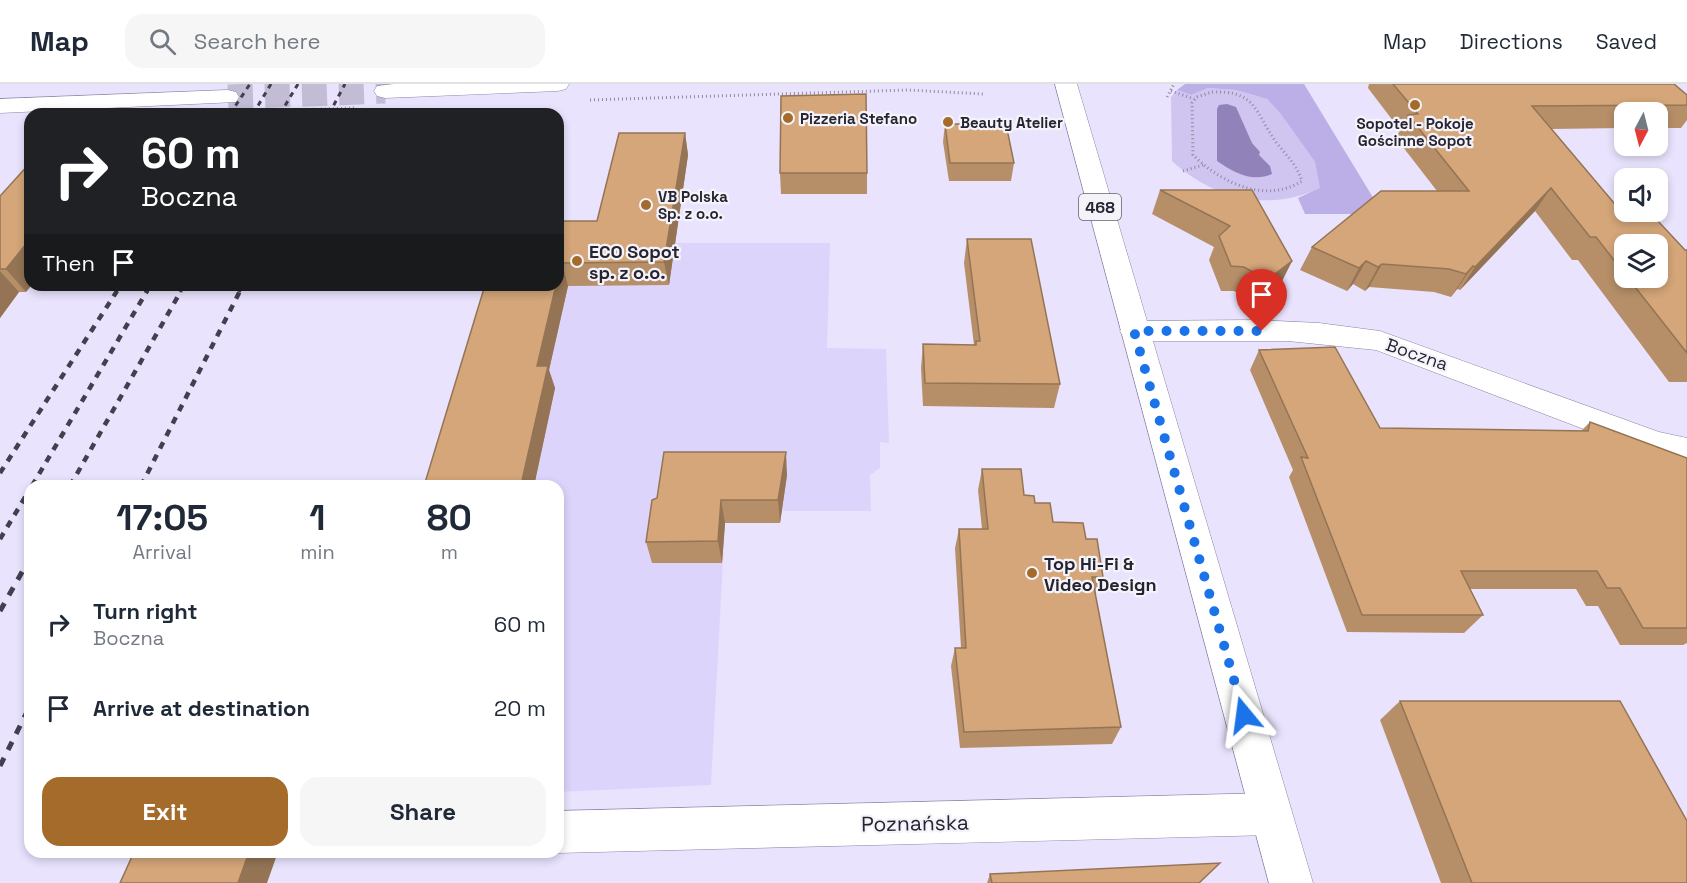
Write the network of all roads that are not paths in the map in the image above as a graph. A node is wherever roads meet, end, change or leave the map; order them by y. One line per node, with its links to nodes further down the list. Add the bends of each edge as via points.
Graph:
1 (96, 84): 6 (street)
2 (558, 84): 4 (street)
3 (1066, 84): 8 (street, 468)
4 (385, 91)
5 (228, 97): 6 (street)
6 (81, 102): 7 (street)
7 (0, 106)
8 (1134, 331): 9 (street, Boczna, via 1284,331 1380,340 1655,443); 10 (street, 468)
9 (1687, 450)
10 (1271, 814): 11 (street, Poznańska); 12 (street, 468)
11 (564, 832)
12 (1291, 883)

